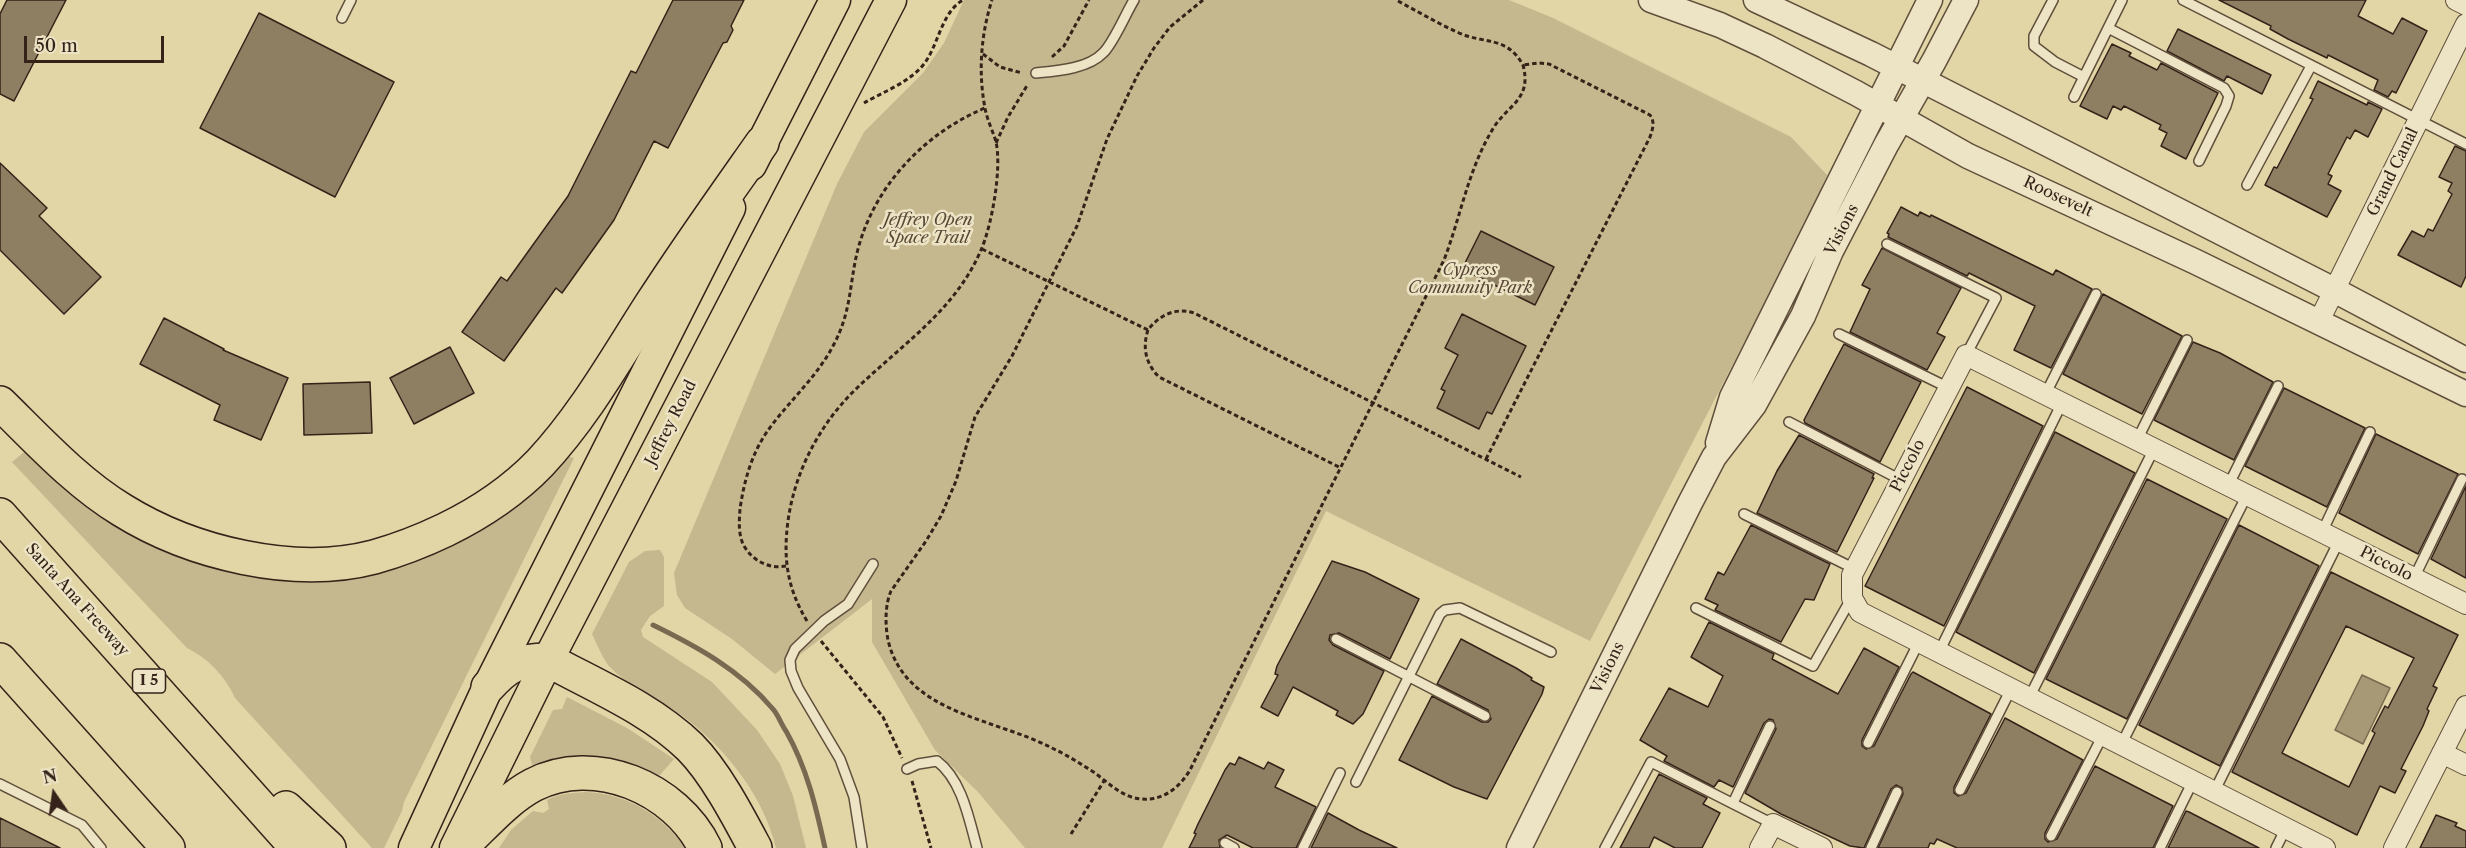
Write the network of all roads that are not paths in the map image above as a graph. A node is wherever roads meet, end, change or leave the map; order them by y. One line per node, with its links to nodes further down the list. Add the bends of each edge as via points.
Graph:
1 (351, 0): 14 (lane)
2 (835, 0): 26 (main road)
3 (891, 0): 65 (main road, Jeffrey Road)
4 (1134, 0): 19 (lane, via 1103,53 1089,62)
5 (1651, 0): 23 (street, Roosevelt, via 1720,25)
6 (1756, 0): 18 (street)
7 (1930, 0): 18 (street, Visions)
8 (1966, 0): 21 (street, Visions)
9 (2053, 0): 20 (lane, via 2034,36 2034,46)
10 (2122, 0): 16 (lane)
11 (2457, 0): 13 (street)
12 (2185, 1): 17 (lane)
13 (2466, 5)
14 (342, 18)
15 (2466, 24): 25 (street, Grand Canal)
16 (2108, 28): 20 (lane); 28 (lane, via 2224,88 2229,96 2226,106)
17 (2311, 66): 25 (lane); 29 (lane)
18 (1897, 68): 21 (street); 23 (street, Visions)
19 (1036, 73)
20 (2084, 77): 22 (lane)
21 (1922, 82): 24 (street, Visions); 31 (street)
22 (2074, 97)
23 (1877, 105): 24 (street, Roosevelt); 46 (street, Visions, via 1732,397)
24 (1901, 119): 33 (street, Roosevelt, via 1968,156); 46 (street, Visions, via 1754,405)
25 (2418, 120): 27 (lane); 31 (street, Grand Canal)
26 (762, 143): 42 (highway, via 686,250 589,401 541,462 494,502 416,544 372,558 329,563 268,562 215,551 165,533 120,509 70,470); 68 (main road)
27 (2466, 144)
28 (2199, 161)
29 (2247, 185)
30 (1887, 244): 36 (lane, via 1996,298)
31 (2334, 290): 33 (street, Grand Canal); 37 (street)
32 (2096, 294): 41 (lane)
33 (2319, 321): 40 (street, Roosevelt)
34 (1839, 334): 39 (lane)
35 (2187, 340): 45 (lane)
36 (1966, 355): 39 (street, Piccolo); 41 (street, Piccolo)
37 (2466, 360)
38 (2278, 386): 49 (lane)
39 (1949, 388): 48 (street, Piccolo)
40 (2466, 394)
41 (2054, 399): 45 (street, Piccolo); 63 (lane)
42 (0, 404)
43 (1789, 422): 48 (lane)
44 (2370, 432): 53 (lane)
45 (2146, 445): 49 (street, Piccolo); 70 (lane)
46 (1714, 457): 106 (street, Visions)
47 (2462, 479): 56 (lane)
48 (1901, 480): 55 (street, Piccolo)
49 (2228, 486): 50 (street, Piccolo)
50 (2247, 495): 53 (street, Piccolo); 76 (lane)
51 (0, 514): 67 (highway, Santa Ana Freeway / I 5)
52 (1744, 514): 55 (lane)
53 (2331, 537): 56 (street, Piccolo); 86 (lane)
54 (873, 564): 102 (lane, via 848,604 813,631 790,660 791,671 840,759 854,797)
55 (1855, 569): 57 (street, Piccolo)
56 (2414, 578): 58 (street, Piccolo)
57 (1852, 598): 59 (lane, via 1813,666); 61 (street, via 1860,612)
58 (2466, 604)
59 (1696, 608)
60 (1336, 639): 66 (lane)
61 (1919, 642): 63 (street); 75 (lane)
62 (1551, 652): 66 (lane, via 1460,608 1445,610)
63 (1938, 652): 69 (street)
64 (0, 660): 94 (highway)
65 (548, 660): 68 (highway, via 505,669); 98 (main road, Jeffrey Road); 101 (highway, via 652,717 690,748 722,790)
66 (1409, 676): 72 (lane); 82 (lane)
67 (147, 679): 95 (highway, Santa Ana Freeway / I 5); 96 (highway)
68 (488, 687): 97 (main road)
69 (2011, 689): 70 (street); 84 (lane)
70 (2029, 698): 74 (street)
71 (2466, 706): 77 (street)
72 (1485, 716)
73 (1770, 726): 87 (lane)
74 (2103, 735): 76 (street); 90 (lane)
75 (1868, 743)
76 (2121, 745): 81 (street)
77 (2442, 753): 78 (street); 92 (street)
78 (2466, 765)
79 (906, 769): 103 (lane, via 937,761 945,767 958,790)
80 (1340, 773): 105 (lane)
81 (2193, 781): 86 (street); 111 (lane)
82 (1356, 782)
83 (0, 784): 93 (lane, via 82,825)
84 (1960, 790)
85 (1897, 792): 110 (lane)
86 (2214, 792): 89 (street)
87 (1733, 803): 88 (lane); 107 (lane, via 1651,762)
88 (1773, 824): 108 (street); 109 (street)
89 (2286, 828): 112 (lane); 113 (street)
90 (2051, 836)
91 (1225, 843): 104 (lane)
92 (2399, 845)
93 (101, 848)
94 (168, 848)
95 (297, 848)
96 (329, 848)
97 (414, 848)
98 (455, 848)
99 (460, 848): 100 (highway, via 529,787 569,774 594,773 642,785 660,797 688,824)
100 (705, 848)
101 (755, 848)
102 (862, 848)
103 (977, 848)
104 (1234, 848)
105 (1303, 848)
106 (1519, 848)
107 (1605, 848)
108 (1760, 848)
109 (1822, 848)
110 (1871, 848)
111 (2160, 848)
112 (2276, 848)
113 (2325, 848)

